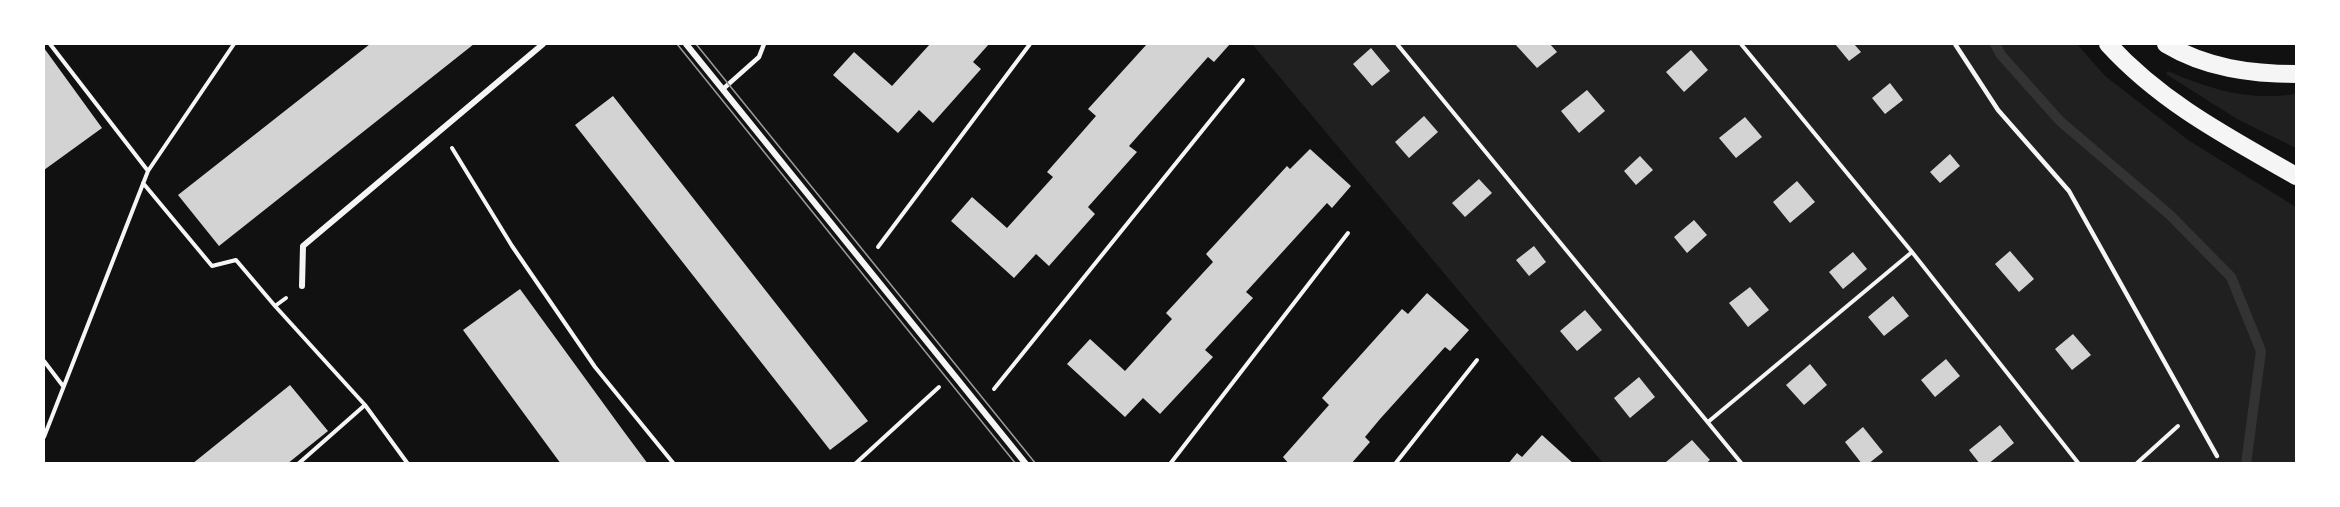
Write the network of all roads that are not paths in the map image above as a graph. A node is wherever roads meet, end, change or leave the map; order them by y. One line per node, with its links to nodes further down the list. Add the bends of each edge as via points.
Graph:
1 (543, 44): 10 (street, via 303,246)
2 (686, 44): 8 (street)
3 (764, 44): 8 (lane, via 759,57)
4 (1955, 44): 11 (lane, via 1998,110 2068,191)
5 (2108, 44): 9 (highway, via 2177,106)
6 (2166, 44): 7 (highway, via 2233,70)
7 (2296, 74)
8 (723, 89): 12 (street)
9 (2296, 176)
10 (302, 286)
11 (2217, 456)
12 (1026, 464)

